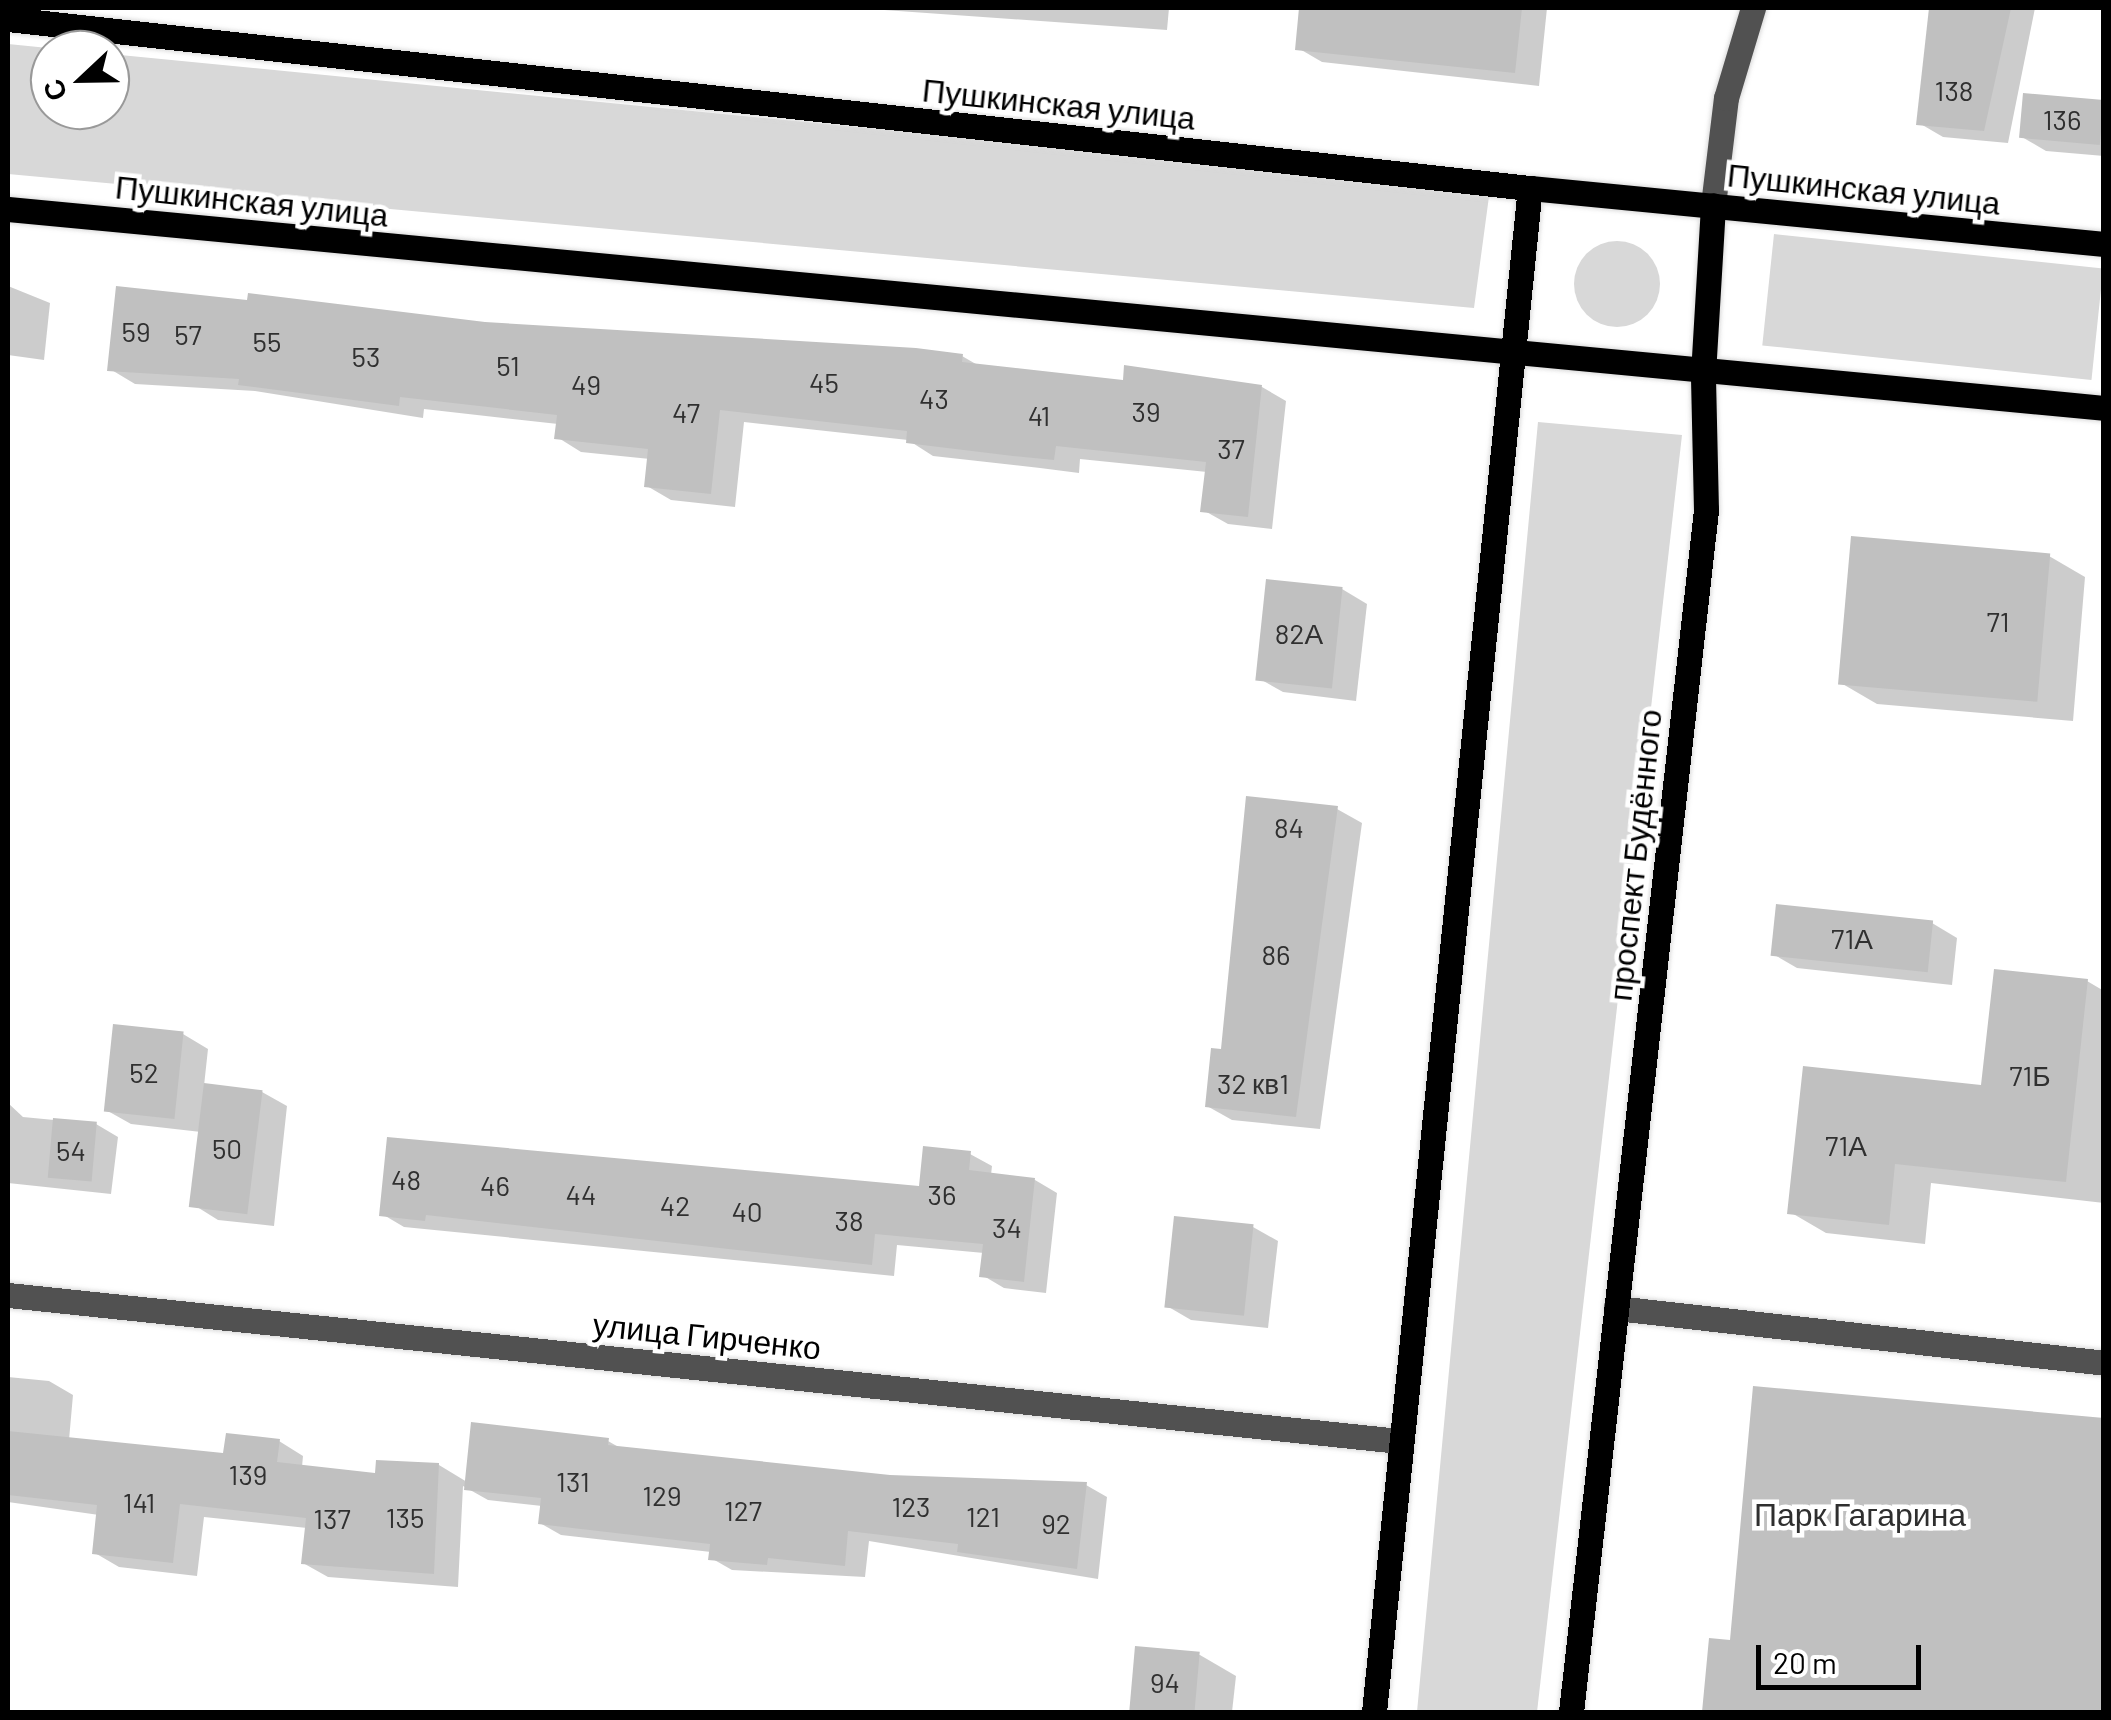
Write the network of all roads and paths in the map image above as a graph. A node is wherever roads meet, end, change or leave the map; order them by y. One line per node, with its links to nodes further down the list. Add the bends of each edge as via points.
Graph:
1 (1752, 8): 4 (street, проспект Будённого, via 1726,98)
2 (8, 19): 3 (main road, Пушкинская улица)
3 (1530, 188): 4 (main road, Пушкинская улица); 7 (main road)
4 (1713, 205): 6 (main road, Пушкинская улица); 8 (main road, проспект Будённого)
5 (8, 209): 7 (main road, Пушкинская улица)
6 (2104, 244)
7 (1508, 354): 8 (main road, Пушкинская улица); 13 (main road)
8 (1703, 374): 9 (main road, Пушкинская улица); 11 (main road, проспект Будённого, via 1706,510)
9 (2104, 408)
10 (8, 1294): 13 (street, улица Гирченко)
11 (1616, 1308): 12 (street); 15 (main road, проспект Будённого)
12 (2104, 1362)
13 (1400, 1441): 14 (main road)
14 (1374, 1712)
15 (1571, 1712)

